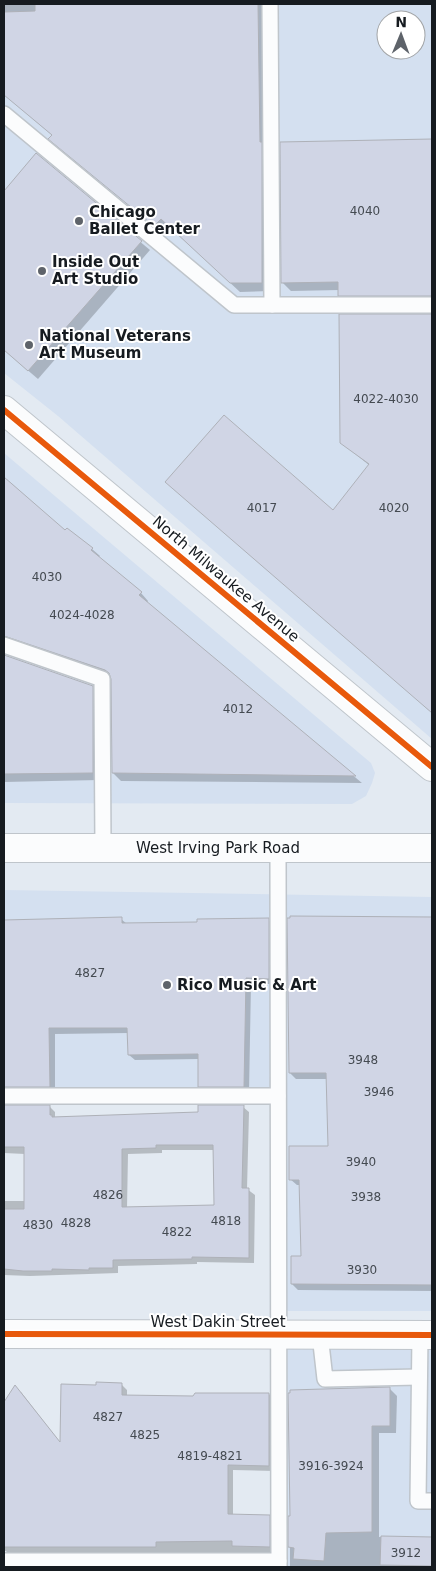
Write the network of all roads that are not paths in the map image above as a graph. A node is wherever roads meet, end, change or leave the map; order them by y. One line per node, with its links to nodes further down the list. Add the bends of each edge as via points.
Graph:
1 (270, 4): 3 (lane)
2 (4, 114): 3 (lane, via 234,305)
3 (272, 305): 4 (lane)
4 (432, 305)
5 (4, 410): 7 (main road, North Milwaukee Avenue)
6 (4, 645): 9 (lane, via 102,679)
7 (432, 767)
8 (4, 848): 9 (main road, West Irving Park Road)
9 (102, 848): 10 (main road, West Irving Park Road)
10 (278, 848): 11 (main road, West Irving Park Road); 13 (lane)
11 (432, 848)
12 (4, 1096): 13 (lane)
13 (278, 1096): 15 (lane)
14 (4, 1334): 15 (main road, West Dakin Street)
15 (278, 1335): 16 (main road, West Dakin Street); 21 (lane)
16 (320, 1335): 17 (main road, West Dakin Street); 18 (lane, via 325,1379)
17 (426, 1335): 18 (lane)
18 (419, 1377): 19 (lane, via 418,1501)
19 (432, 1502)
20 (4, 1561): 21 (lane)
21 (279, 1564)

